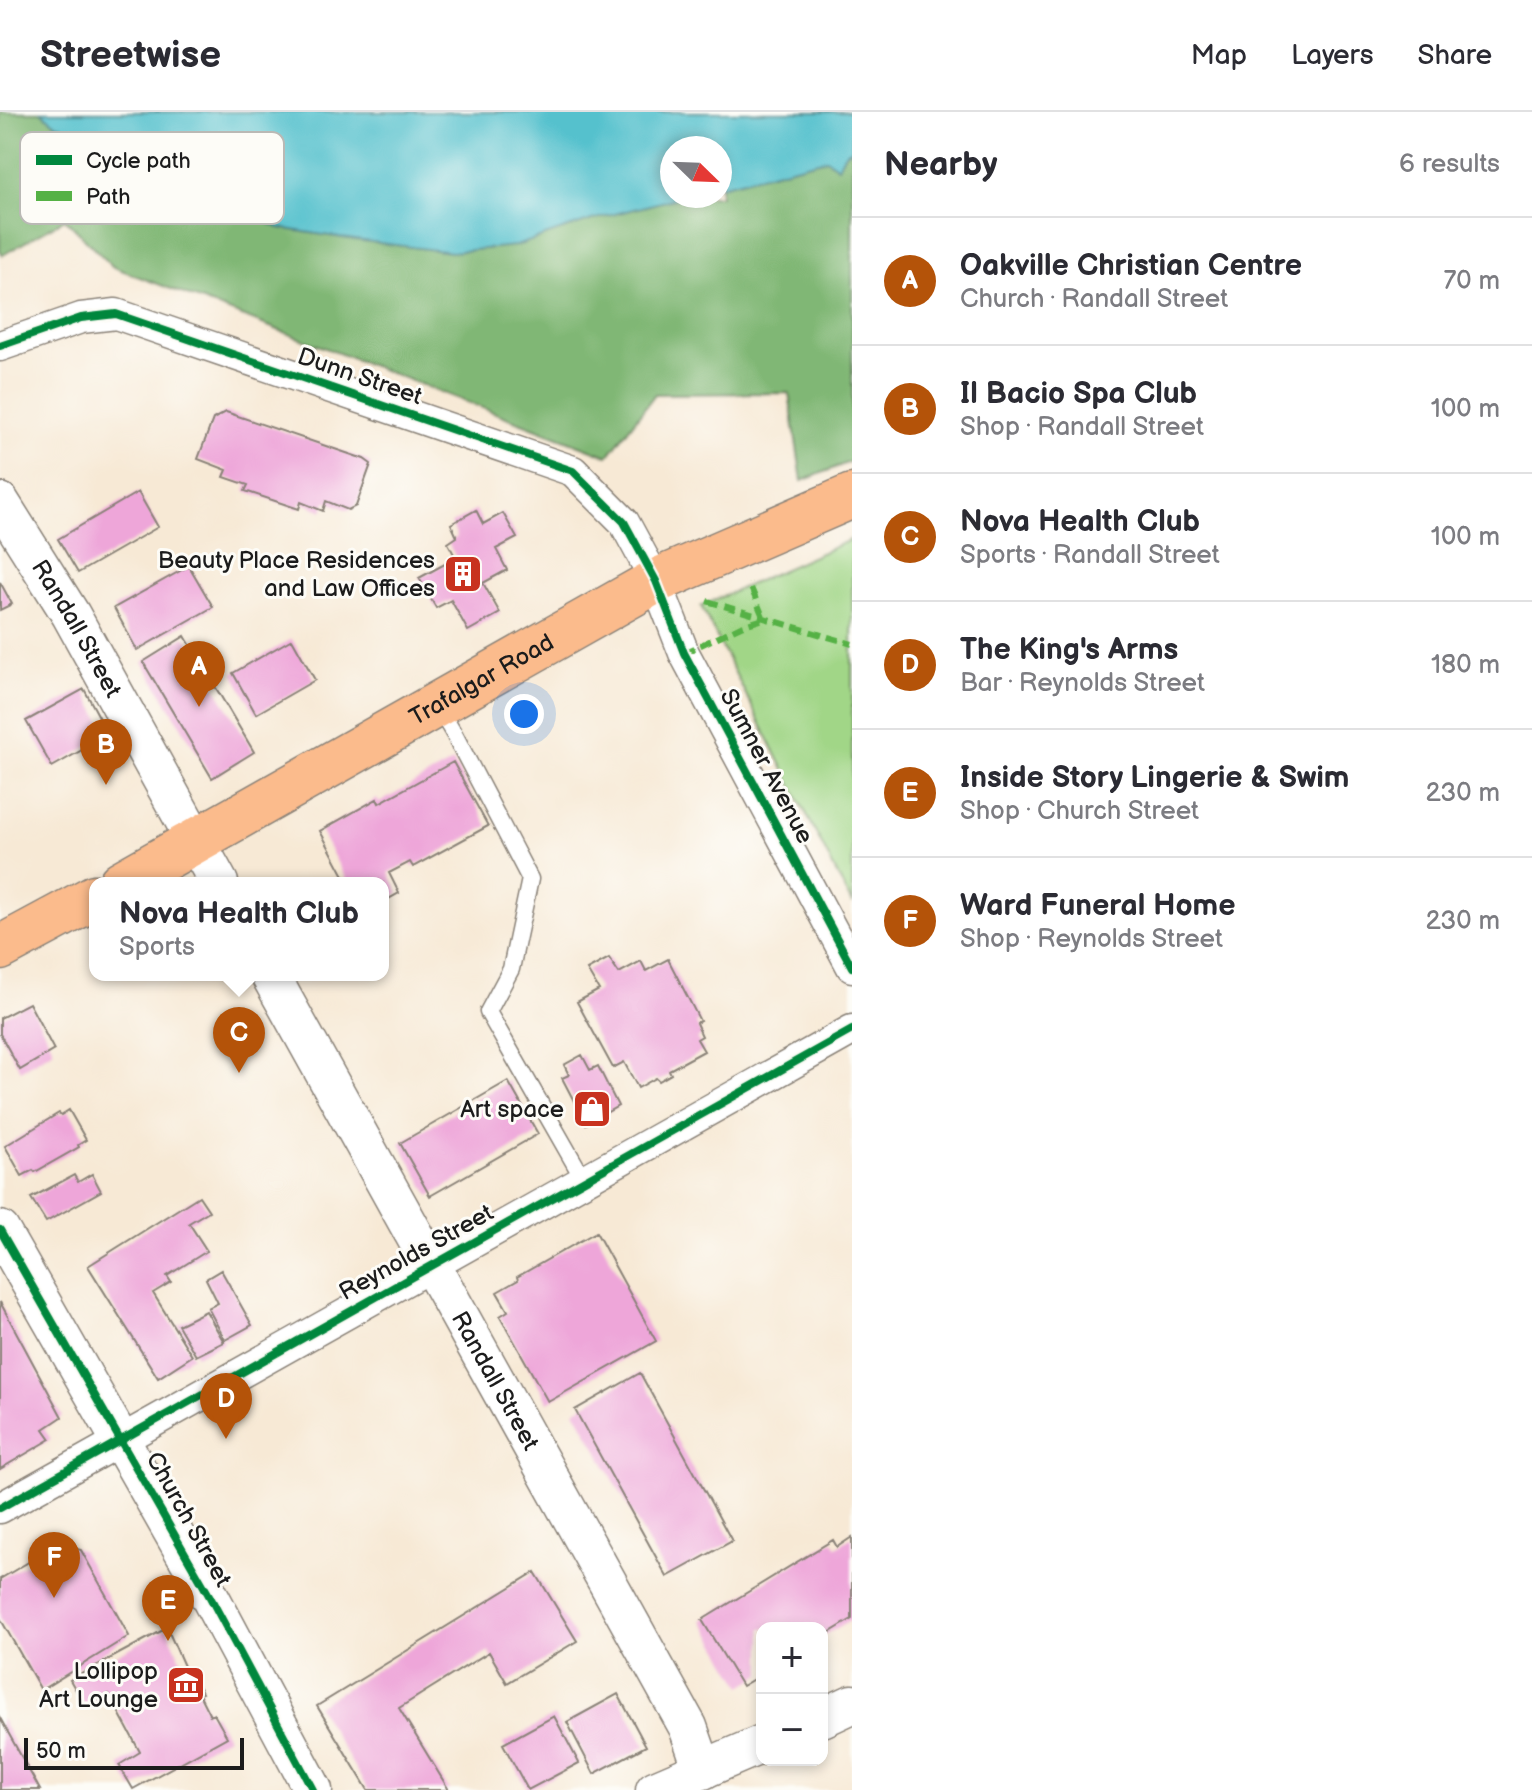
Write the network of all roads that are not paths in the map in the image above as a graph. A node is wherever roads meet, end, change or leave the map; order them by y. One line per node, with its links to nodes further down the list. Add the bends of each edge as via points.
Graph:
1 (0, 346): 4 (street, Dunn Street, via 81,318 116,314 573,471 624,522)
2 (852, 496): 4 (main road, Trafalgar Road)
3 (0, 502): 6 (street, Randall Street, via 71,615)
4 (656, 581): 5 (main road, Trafalgar Road); 11 (street, Sumner Avenue, via 684,653)
5 (437, 706): 6 (main road, Trafalgar Road); 14 (lane, via 530,879 511,969 488,1012)
6 (197, 842): 7 (main road, Trafalgar Road); 8 (street, Randall Street)
7 (132, 877)
8 (216, 877)
9 (89, 900): 10 (main road)
10 (0, 948)
11 (852, 967)
12 (273, 981): 16 (street, Randall Street)
13 (852, 1030): 14 (street, Reynolds Street)
14 (584, 1180): 16 (street, Reynolds Street)
15 (0, 1230): 17 (street, Church Street)
16 (432, 1265): 17 (street, Reynolds Street); 22 (street, Randall Street, via 688,1727)
17 (122, 1440): 18 (street, Reynolds Street); 23 (street, Church Street)
18 (0, 1508)
19 (852, 1704): 20 (street)
20 (828, 1715)
21 (756, 1748): 22 (street)
22 (708, 1780): 24 (street)
23 (313, 1790)
24 (655, 1790)

